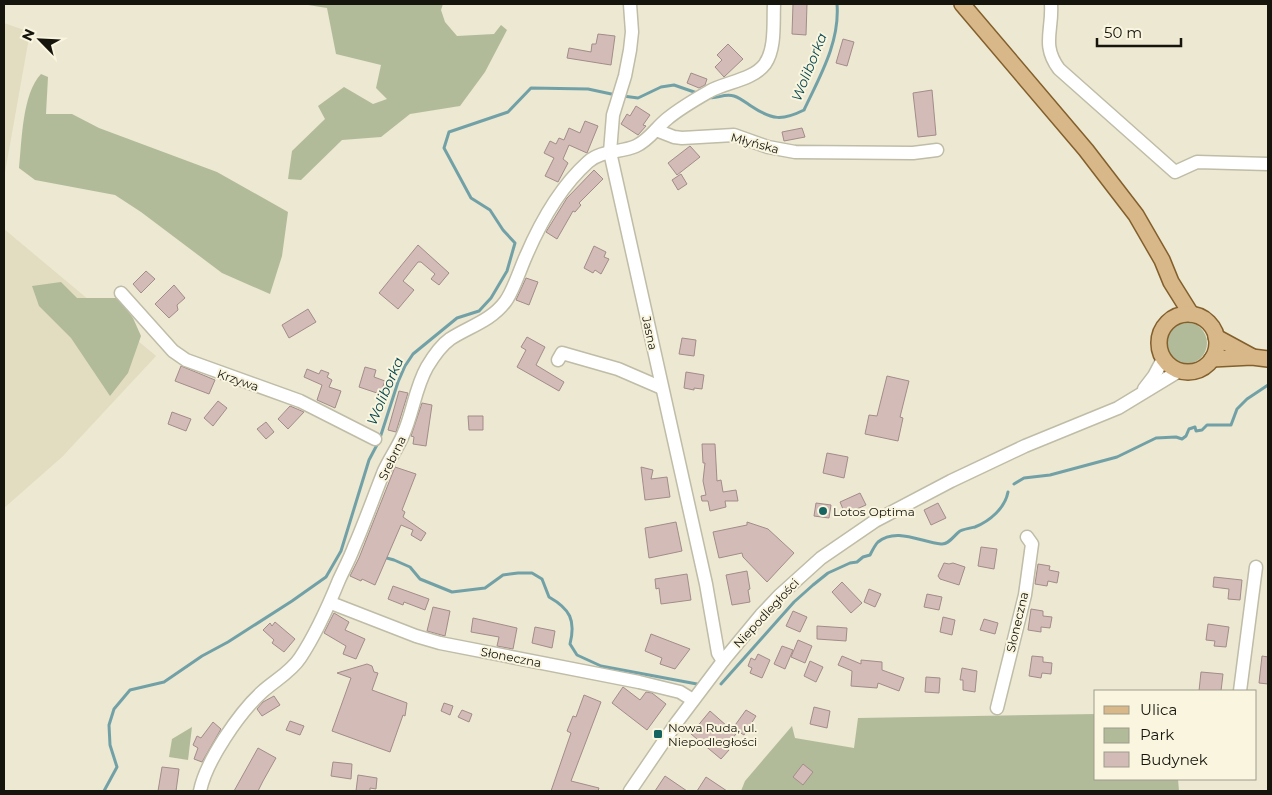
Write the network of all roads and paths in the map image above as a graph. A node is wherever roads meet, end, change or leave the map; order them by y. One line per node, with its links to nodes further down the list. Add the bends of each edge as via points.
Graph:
1 (630, 4): 7 (street, Jasna, via 630,50 611,126)
2 (774, 4): 5 (street, via 771,47 763,66 711,91 666,119)
3 (962, 4): 9 (main road, via 1086,150 1136,215)
4 (1051, 4): 8 (street, via 1048,42 1059,69 1175,172 1197,162)
5 (656, 130): 6 (street, Młyńska, via 682,138 734,135 795,152 913,153); 7 (street, via 636,146)
6 (937, 150)
7 (610, 152): 20 (street, Jasna); 25 (street, Srebrna, via 589,161 550,208 505,302 480,323 450,340 437,351 427,367 405,430 390,458)
8 (1268, 164)
9 (1171, 282): 11 (main road); 12 (main road)
10 (121, 293): 22 (street, Krzywa, via 173,351 186,360 300,401)
11 (1191, 314): 12 (main road); 13 (main road, via 1207,322)
12 (1172, 319): 15 (main road, via 1160,333 1158,342)
13 (1216, 337): 14 (main road); 16 (main road)
14 (1252, 357): 16 (main road); 17 (main road)
15 (1163, 359): 19 (main road); 21 (street, Niepodległości)
16 (1212, 359): 19 (main road, via 1200,369)
17 (1268, 359)
18 (558, 360): 20 (street, via 562,354 618,370)
19 (1179, 371): 21 (street, Niepodległości)
20 (662, 388): 26 (street, Jasna, via 706,584 718,653)
21 (1138, 397): 26 (street, Niepodległości, via 1100,417 1025,446 875,521 800,576)
22 (375, 439)
23 (1027, 537): 29 (street, Słoneczna, via 1032,544 1024,595)
24 (1256, 567): 27 (street)
25 (331, 603): 28 (street, Słoneczna, via 440,643 639,682 680,692); 30 (street, Srebrna, via 297,663 260,694 226,736)
26 (723, 660): 28 (street, Niepodległości)
27 (1240, 690)
28 (693, 700): 31 (street, Niepodległości)
29 (996, 708)
30 (200, 791)
31 (630, 791)

